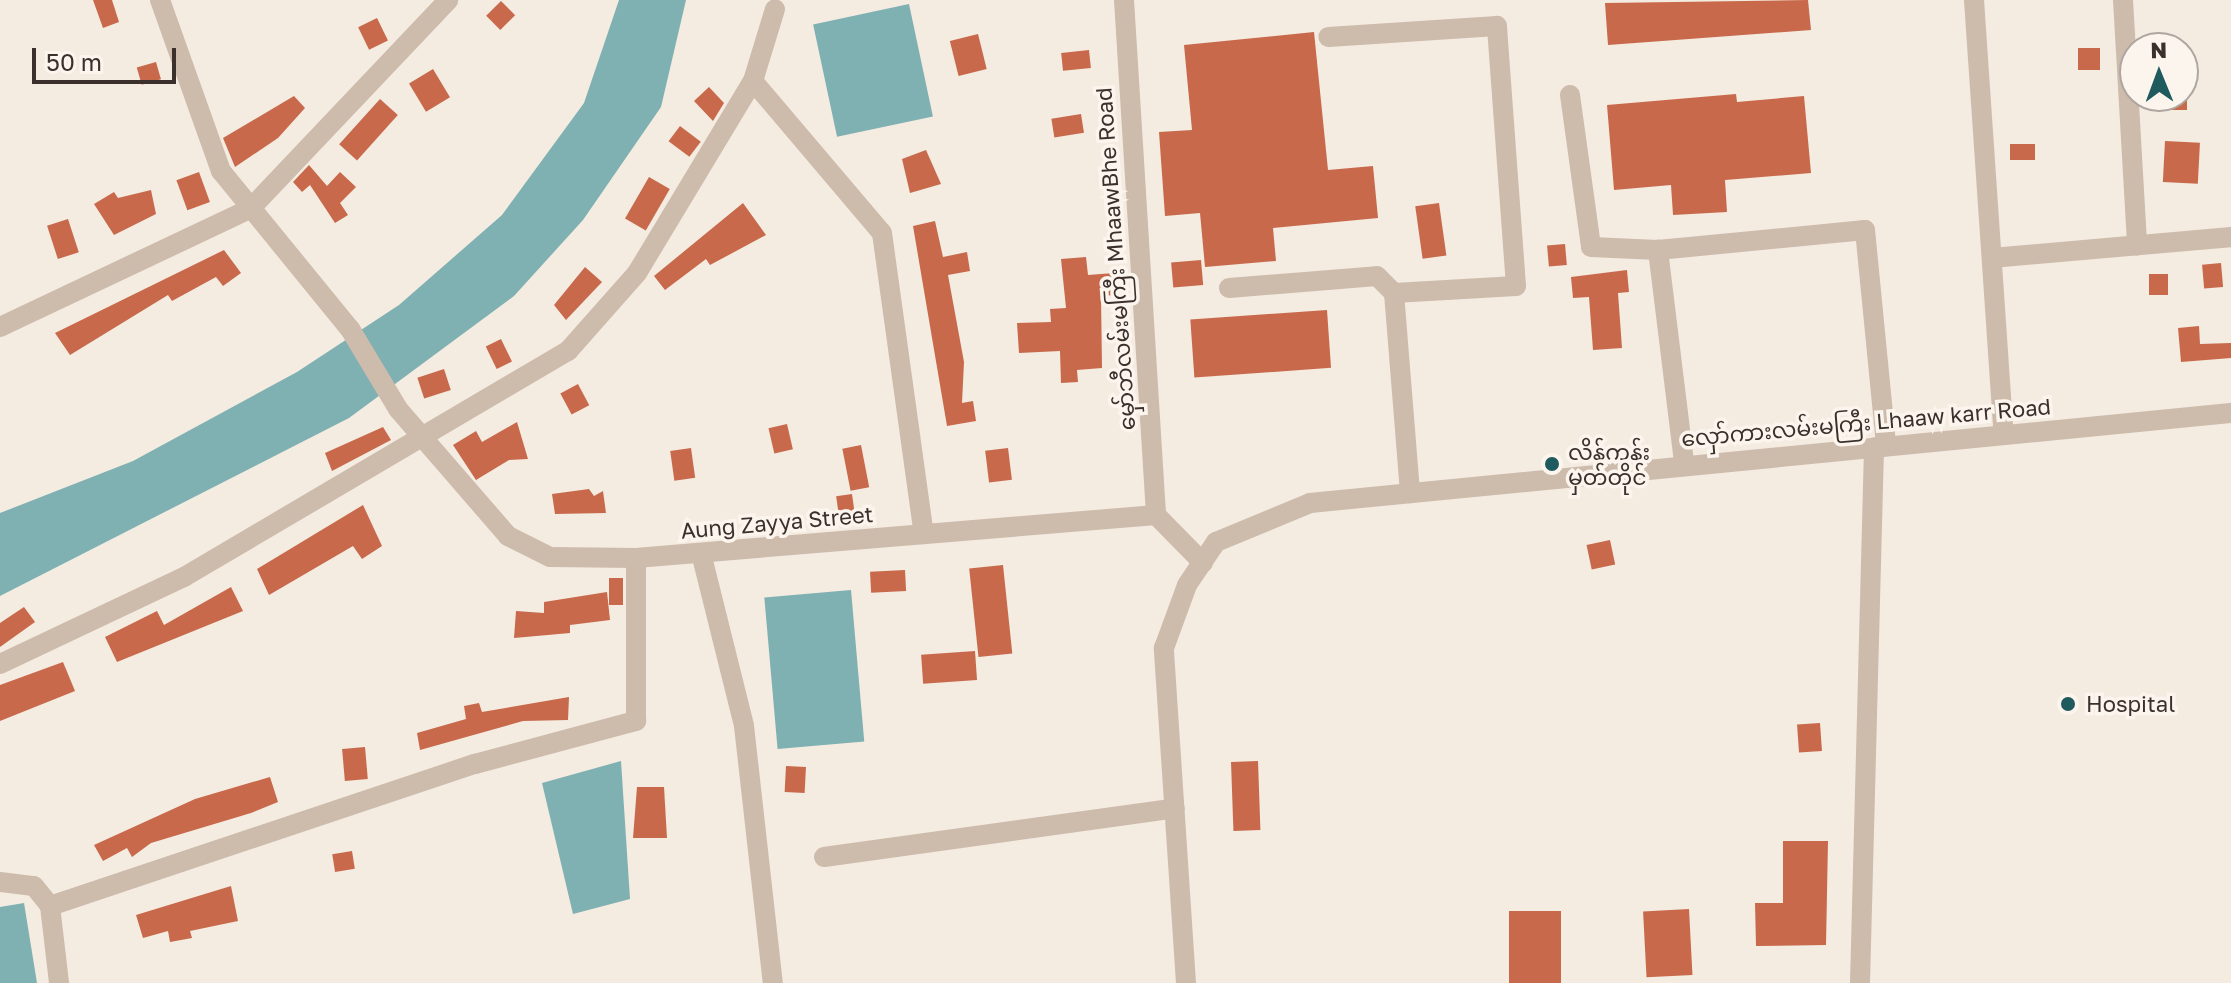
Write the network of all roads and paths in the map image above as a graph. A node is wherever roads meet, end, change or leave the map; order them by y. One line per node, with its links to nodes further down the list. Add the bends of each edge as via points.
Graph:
1 (160, 0): 10 (street, Aung Zayya Street, via 221,171)
2 (448, 0): 10 (street)
3 (1124, 0): 24 (street, မှော်ဘီလမ်းမကြီး MhaawBhe Road)
4 (1974, 0): 14 (street)
5 (2123, 0): 12 (street)
6 (775, 9): 8 (street)
7 (1328, 37): 16 (street, via 1497,26 1516,286)
8 (753, 81): 20 (street, via 637,273 568,351); 25 (street, via 882,233)
9 (1570, 95): 13 (street, via 1591,247)
10 (250, 209): 17 (street); 20 (street, Aung Zayya Street, via 350,329 398,409)
11 (2231, 237): 12 (street)
12 (2137, 246): 14 (street)
13 (1658, 250): 21 (street, via 1865,230); 22 (street)
14 (1992, 258): 19 (street)
15 (1229, 288): 16 (street, via 1377,276)
16 (1394, 293): 23 (street)
17 (0, 327)
18 (2231, 413): 19 (street, လှော်ကားလမ်းမကြီး Lhaaw karr Road)
19 (2004, 435): 21 (street, လှော်ကားလမ်းမကြီး Lhaaw karr Road)
20 (426, 441): 27 (street, Aung Zayya Street, via 508,536 550,557); 29 (street, via 184,577)
21 (1880, 446): 22 (street, လှော်ကားလမ်းမကြီး Lhaaw karr Road); 37 (street)
22 (1684, 462): 23 (street, လှော်ကားလမ်းမကြီး Lhaaw karr Road)
23 (1410, 493): 28 (street, လှော်ကားလမ်းမကြီး Lhaaw karr Road, via 1310,503 1216,542)
24 (1156, 515): 25 (street, Aung Zayya Street); 28 (street)
25 (924, 534): 26 (street, Aung Zayya Street)
26 (701, 553): 27 (street, Aung Zayya Street); 35 (street, via 744,726)
27 (636, 558): 33 (street, via 636,721 475,764)
28 (1203, 563): 30 (street, via 1187,585 1164,648)
29 (0, 664)
30 (1175, 808): 31 (street); 36 (street)
31 (824, 857)
32 (0, 882): 33 (street, via 34,886)
33 (50, 906): 34 (street)
34 (59, 983)
35 (773, 983)
36 (1186, 983)
37 (1860, 983)

